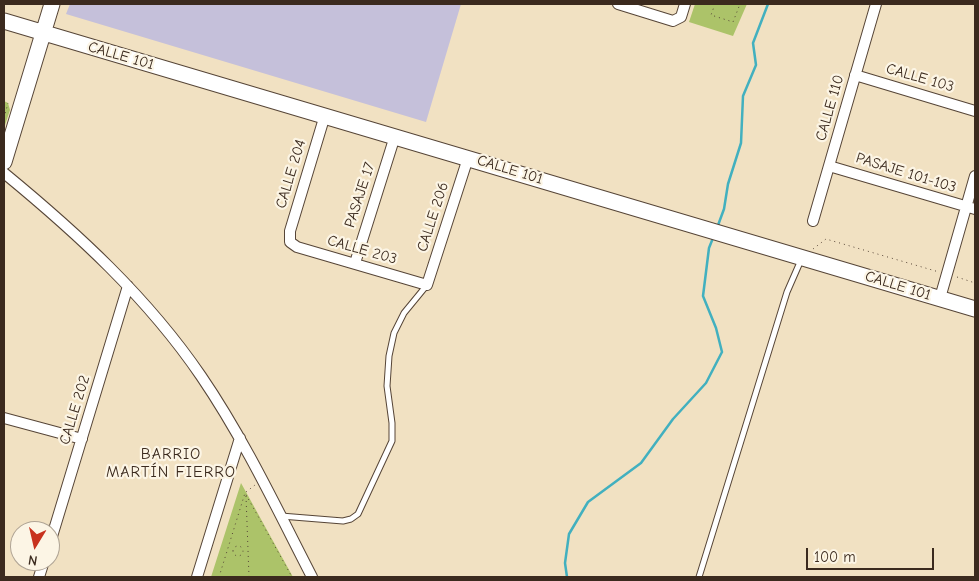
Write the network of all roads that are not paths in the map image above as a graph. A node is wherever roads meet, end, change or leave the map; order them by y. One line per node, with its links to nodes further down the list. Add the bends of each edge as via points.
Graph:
1 (52, 4): 6 (street)
2 (618, 4): 3 (street, via 673,21 681,16)
3 (685, 4)
4 (876, 4): 7 (street, CALLE 110)
5 (4, 21): 6 (street, CALLE 101)
6 (43, 33): 9 (street, CALLE 101); 12 (street)
7 (855, 75): 8 (street, CALLE 103); 13 (street, CALLE 110)
8 (975, 110)
9 (325, 115): 10 (street, CALLE 101); 18 (street, CALLE 204, via 290,231)
10 (395, 136): 11 (street, CALLE 101); 20 (street, PASAJE 17)
11 (468, 158): 19 (street, CALLE 101); 21 (street, CALLE 206)
12 (4, 162)
13 (829, 166): 16 (street, PASAJE 101-103); 17 (street, CALLE 110)
14 (4, 173): 22 (street, via 88,244)
15 (975, 176): 16 (street)
16 (971, 208): 23 (street)
17 (813, 221)
18 (290, 242): 20 (street, CALLE 203, via 297,247)
19 (802, 258): 23 (street, CALLE 101); 32 (lane, via 787,292)
20 (354, 263): 21 (street, CALLE 203)
21 (427, 285): 28 (lane, via 404,313 394,333 388,386 392,441 358,514 343,521)
22 (128, 286): 26 (street, via 200,374); 27 (street, CALLE 202)
23 (940, 298): 24 (street, CALLE 101)
24 (975, 309)
25 (4, 418): 27 (street)
26 (240, 438): 28 (street); 30 (street)
27 (82, 439): 29 (street, CALLE 202)
28 (280, 516): 31 (street)
29 (57, 521)
30 (197, 577)
31 (312, 577)
32 (699, 577)

